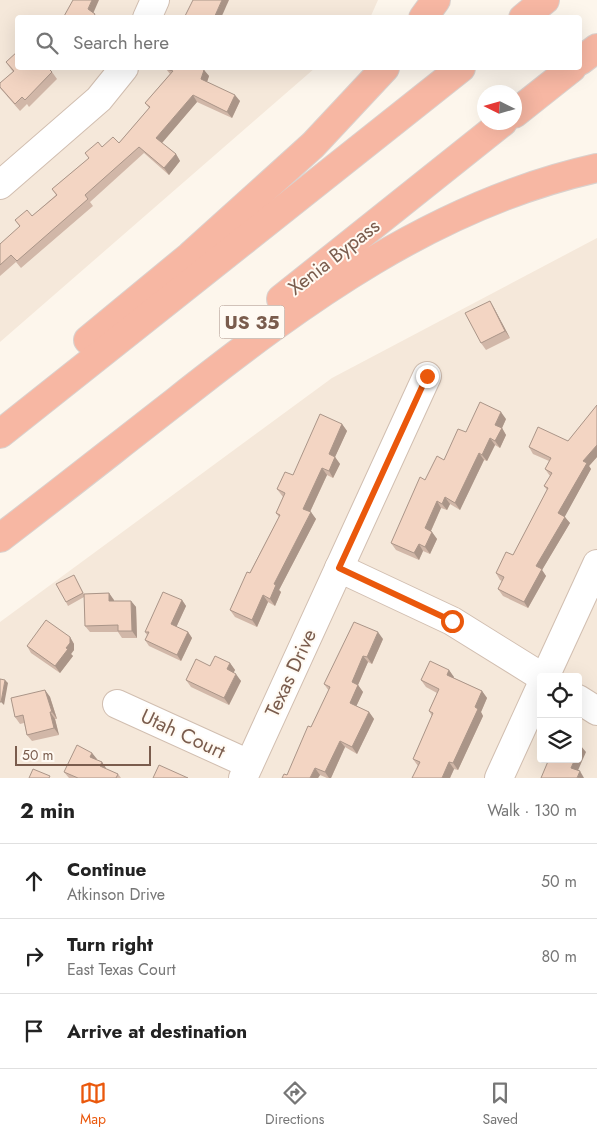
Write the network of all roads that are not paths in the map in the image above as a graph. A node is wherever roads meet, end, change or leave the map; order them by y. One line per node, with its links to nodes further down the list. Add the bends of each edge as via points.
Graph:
1 (155, 0): 4 (street)
2 (436, 0): 5 (highway)
3 (545, 0): 6 (highway)
4 (148, 15)
5 (425, 15)
6 (527, 15)
7 (597, 48): 8 (highway)
8 (582, 60)
9 (122, 70): 16 (street, via 99,99)
10 (383, 70): 18 (highway, via 313,145 190,256)
11 (458, 70): 19 (highway)
12 (569, 70): 13 (highway)
13 (522, 108)
14 (493, 130): 20 (highway, Xenia Bypass / US 35)
15 (597, 168): 21 (highway, via 534,186 472,210 372,261 323,291 269,328)
16 (0, 185)
17 (427, 376): 23 (street, Texas Drive)
18 (0, 413)
19 (0, 434)
20 (0, 522)
21 (0, 538)
22 (597, 564): 25 (street)
23 (339, 568): 24 (street, via 452,621); 30 (street, Texas Drive)
24 (537, 673)
25 (546, 673)
26 (537, 695): 31 (street)
27 (582, 702): 29 (street)
28 (117, 704): 30 (street, Utah Court)
29 (597, 711)
30 (246, 771)
31 (499, 778)

